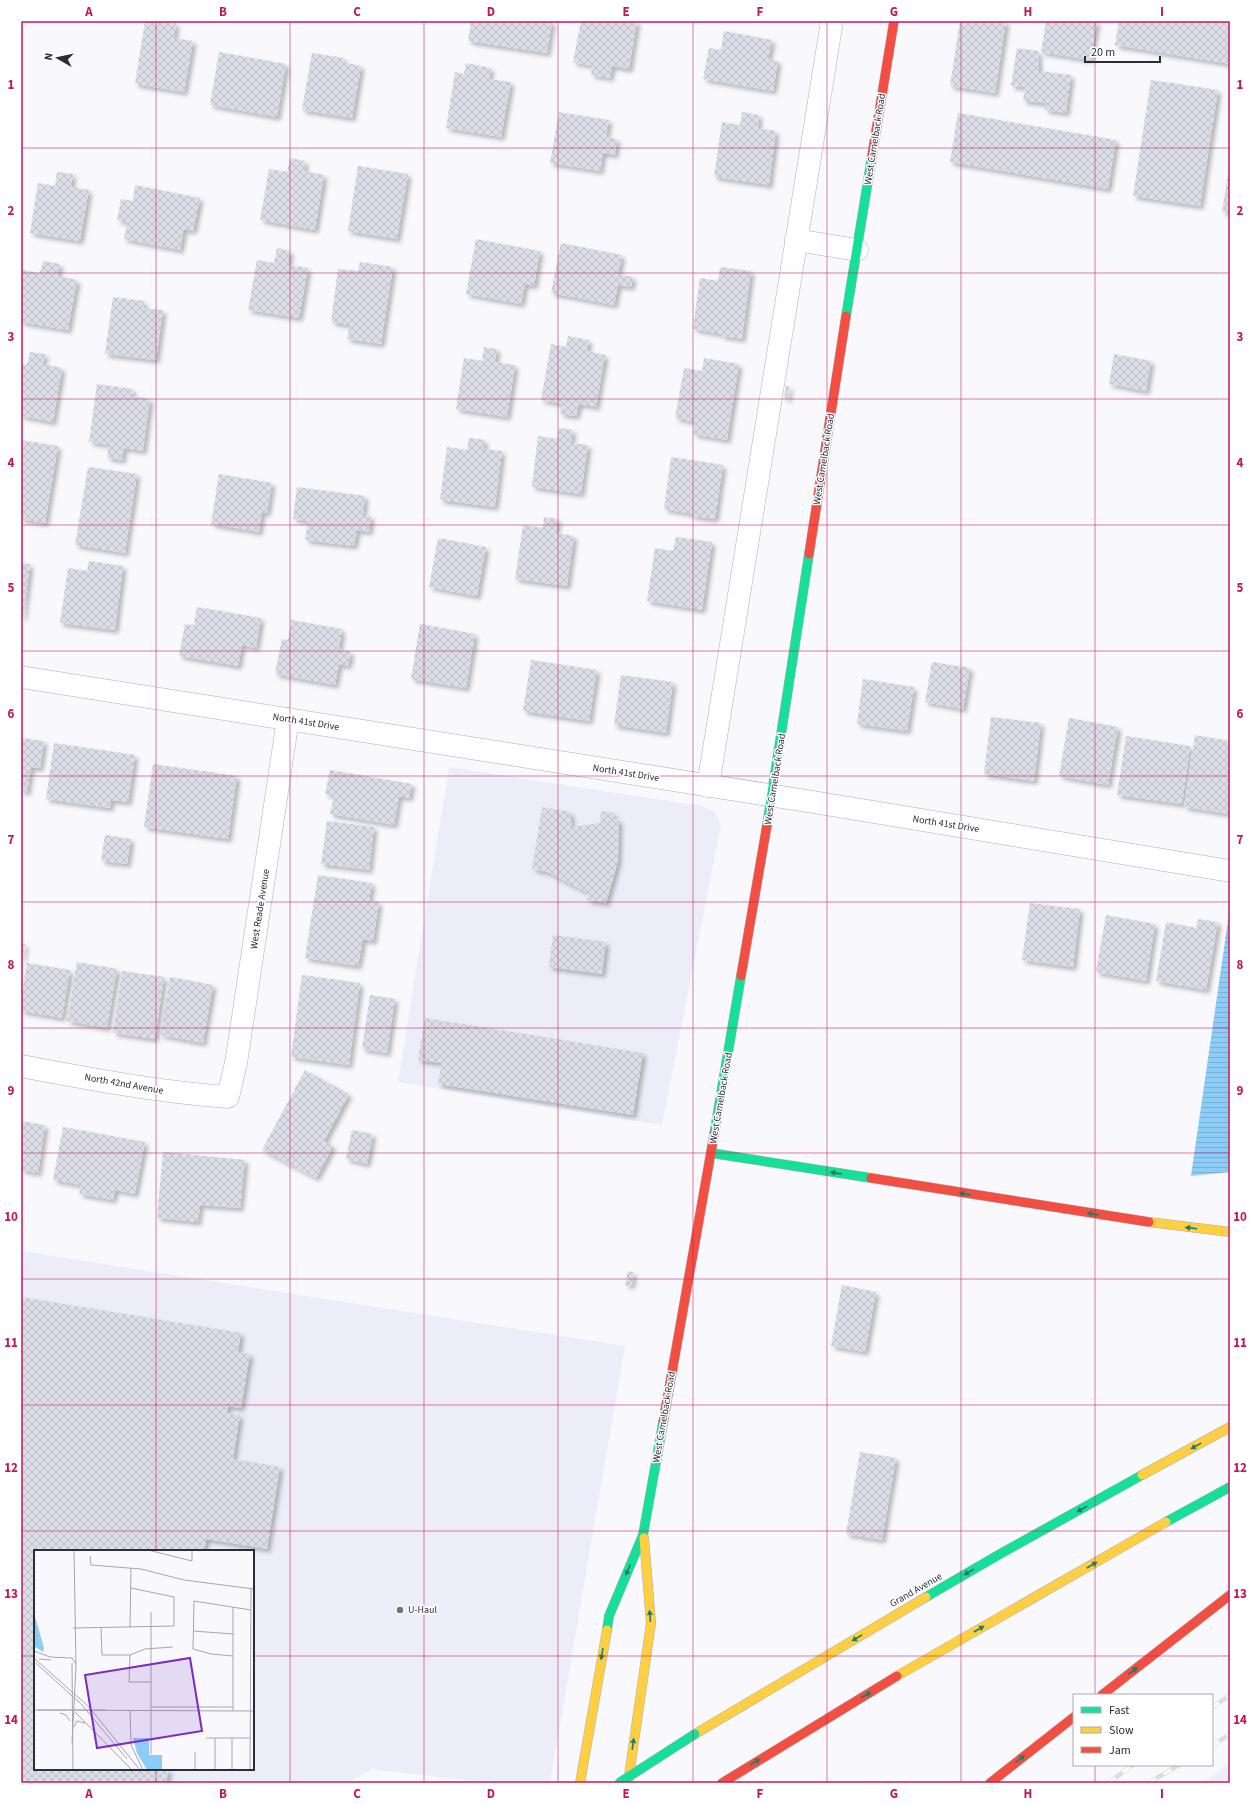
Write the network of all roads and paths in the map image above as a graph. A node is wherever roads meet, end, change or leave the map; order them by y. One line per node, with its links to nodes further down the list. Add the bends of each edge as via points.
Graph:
1 (832, 21): 3 (street)
2 (894, 21): 4 (main road, West Camelback Road)
3 (796, 240): 4 (street); 7 (street)
4 (857, 250): 8 (main road, West Camelback Road)
5 (21, 677): 6 (street, North 41st Drive)
6 (288, 719): 7 (street, North 41st Drive); 11 (street, West Reade Avenue, via 236,1063)
7 (708, 786): 8 (street, North 41st Drive)
8 (772, 796): 9 (street, North 41st Drive); 12 (main road, West Camelback Road)
9 (1230, 871)
10 (21, 1066): 11 (street, North 42nd Avenue, via 137,1088)
11 (228, 1097)
12 (711, 1153): 13 (main road, one-way to 12, via 1132,1220); 16 (main road, West Camelback Road)
13 (1230, 1232)
14 (1230, 1427): 21 (main road, Grand Avenue, one-way to 21, bridge, via 1000,1554 695,1734)
15 (1230, 1487): 23 (main road, one-way to 15, via 980,1628)
16 (644, 1535): 20 (main road, West Camelback Road, one-way to 20, via 609,1616); 22 (main road, West Camelback Road, one-way to 16, via 650,1622)
17 (1230, 1595): 18 (main road, one-way to 17)
18 (1103, 1694)
19 (1073, 1718): 24 (main road, one-way to 19)
20 (580, 1783)
21 (619, 1783)
22 (628, 1783)
23 (722, 1783)
24 (990, 1783)

